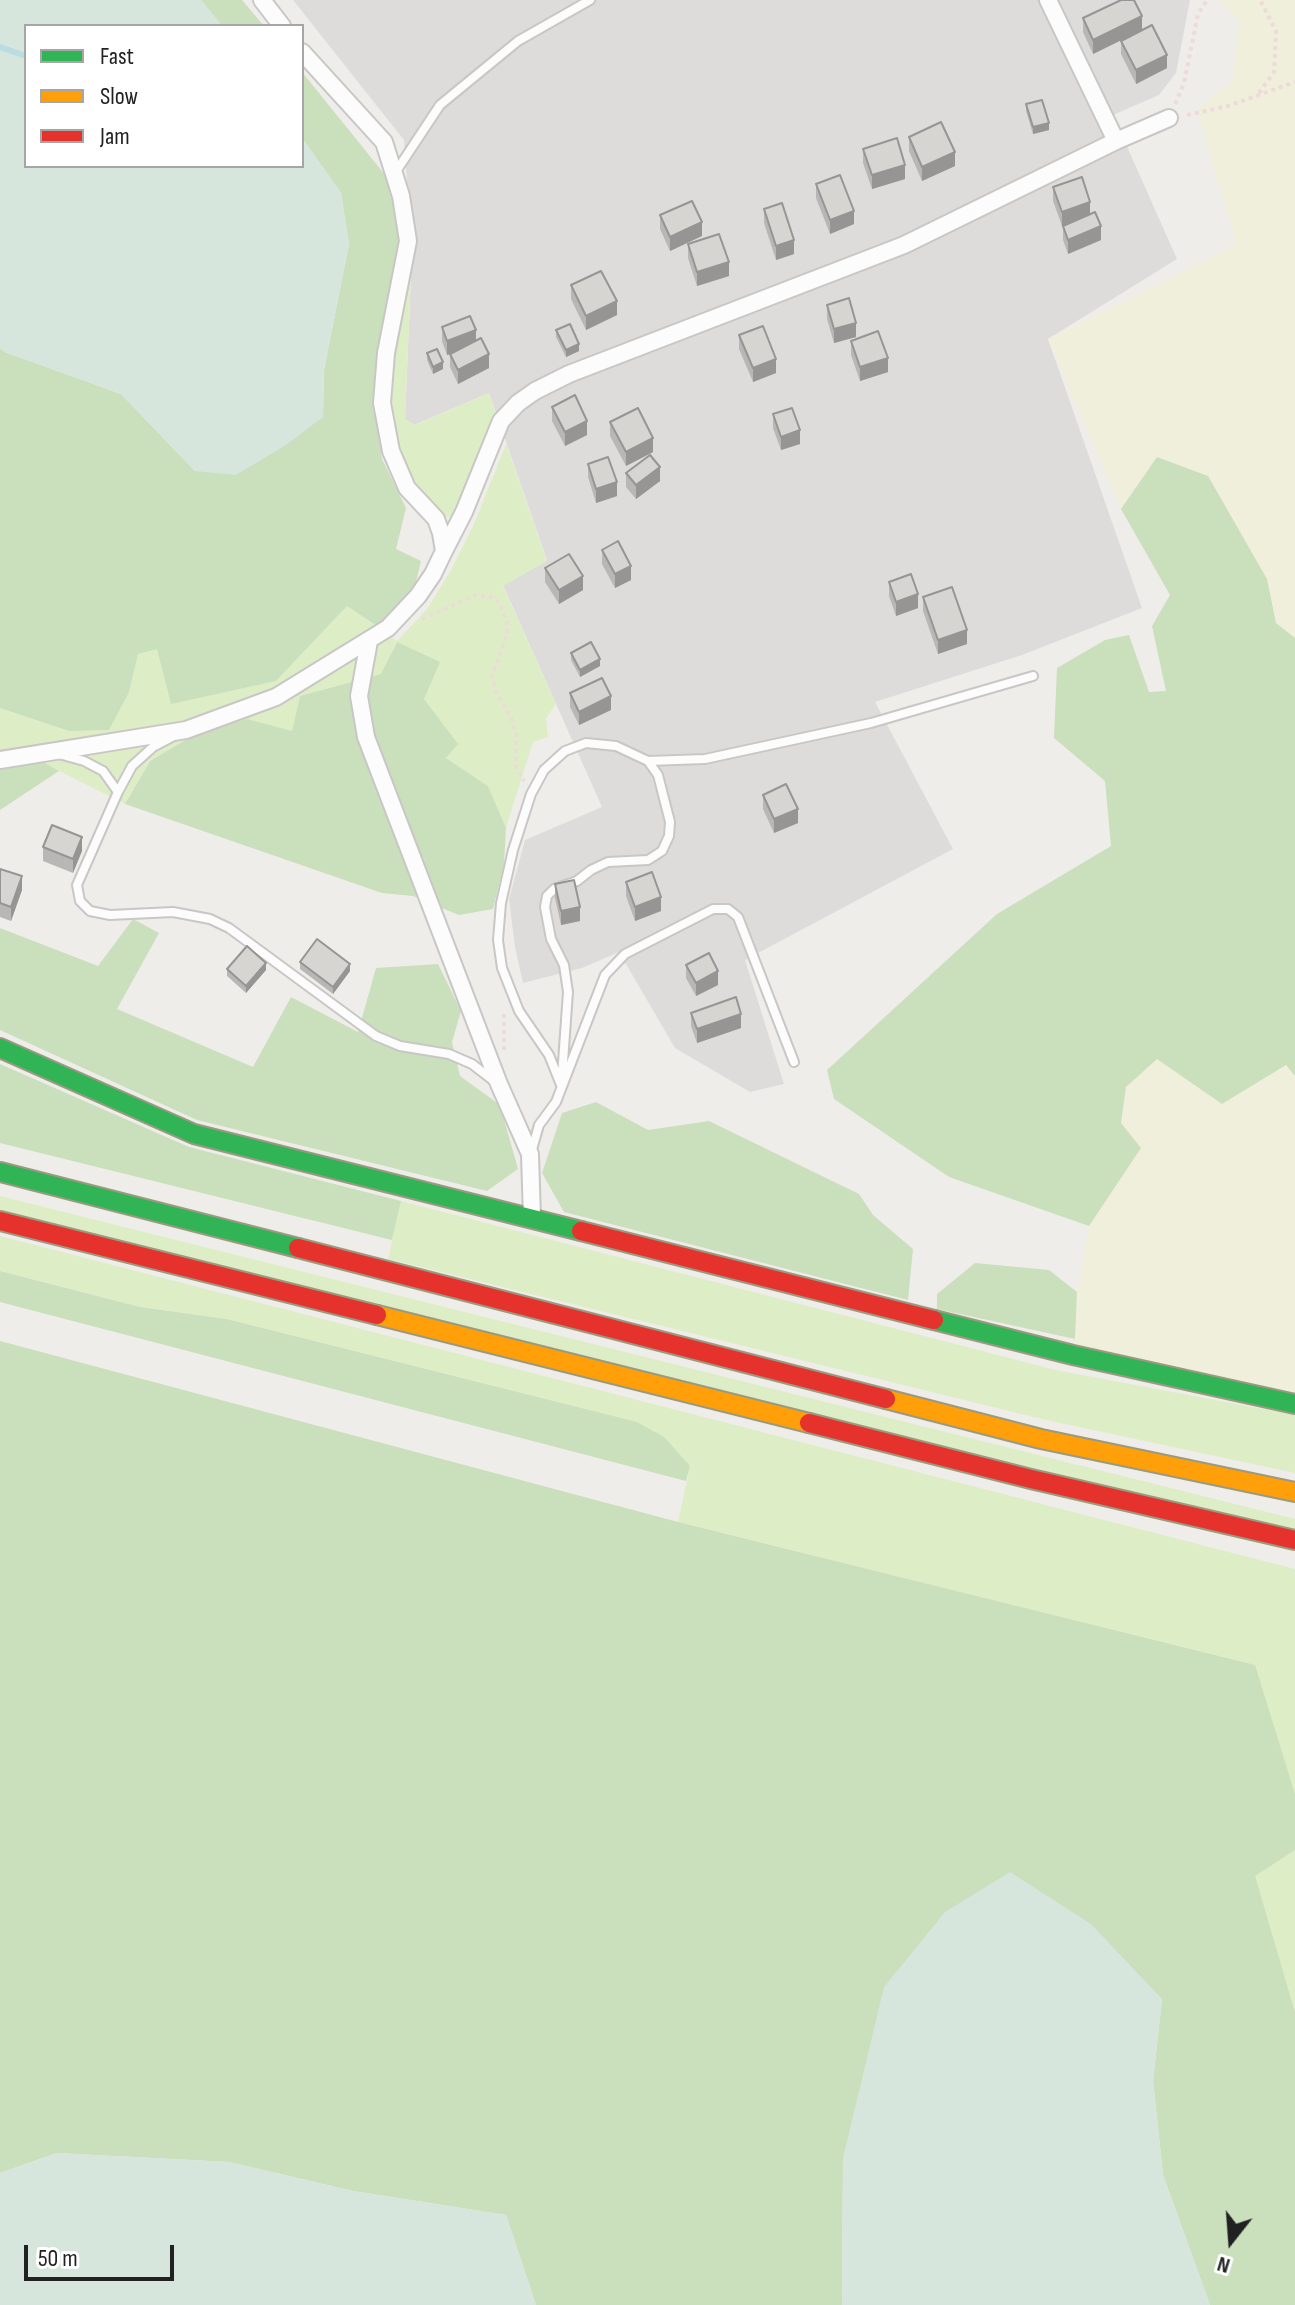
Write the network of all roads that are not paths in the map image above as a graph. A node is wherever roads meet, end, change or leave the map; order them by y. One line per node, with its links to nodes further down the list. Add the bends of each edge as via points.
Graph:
1 (262, 0): 4 (street)
2 (590, 0): 8 (lane, via 518,41 440,105)
3 (1048, 0): 7 (street)
4 (280, 24)
5 (304, 54): 8 (street, via 384,142)
6 (1169, 118): 7 (street)
7 (1116, 141): 9 (street, via 904,245 535,391 501,421)
8 (394, 174): 9 (street, via 408,241 382,403 391,451 407,488 436,519)
9 (444, 551): 10 (street, via 418,596)
10 (369, 641): 12 (street, via 276,697); 19 (street, via 359,696 366,737)
11 (1033, 676): 15 (lane, via 871,723 705,759)
12 (186, 730): 13 (street); 16 (lane, via 153,747 132,766)
13 (50, 752): 14 (street); 16 (lane, via 103,771)
14 (0, 760)
15 (648, 761): 20 (lane, via 658,775 670,822 662,851 648,860 608,862 547,896 551,939 564,965 568,992); 20 (lane, via 616,746 586,743 565,751 544,770 531,794 510,863 498,940 502,968 519,1011 549,1055)
16 (118, 792): 19 (lane, via 77,885 80,901 90,911 173,912 210,919 376,1036 449,1054)
17 (0, 1048): 23 (main road, via 194,1134)
18 (794, 1062): 20 (lane, via 738,917 728,909 713,909 625,954 605,975)
19 (499, 1084): 21 (street)
20 (561, 1085): 21 (lane)
21 (530, 1154): 23 (street)
22 (0, 1172): 26 (main road, via 1025,1436)
23 (532, 1218): 25 (main road, via 1073,1355)
24 (0, 1221): 27 (main road)
25 (1295, 1404)
26 (1295, 1492)
27 (1295, 1540)

